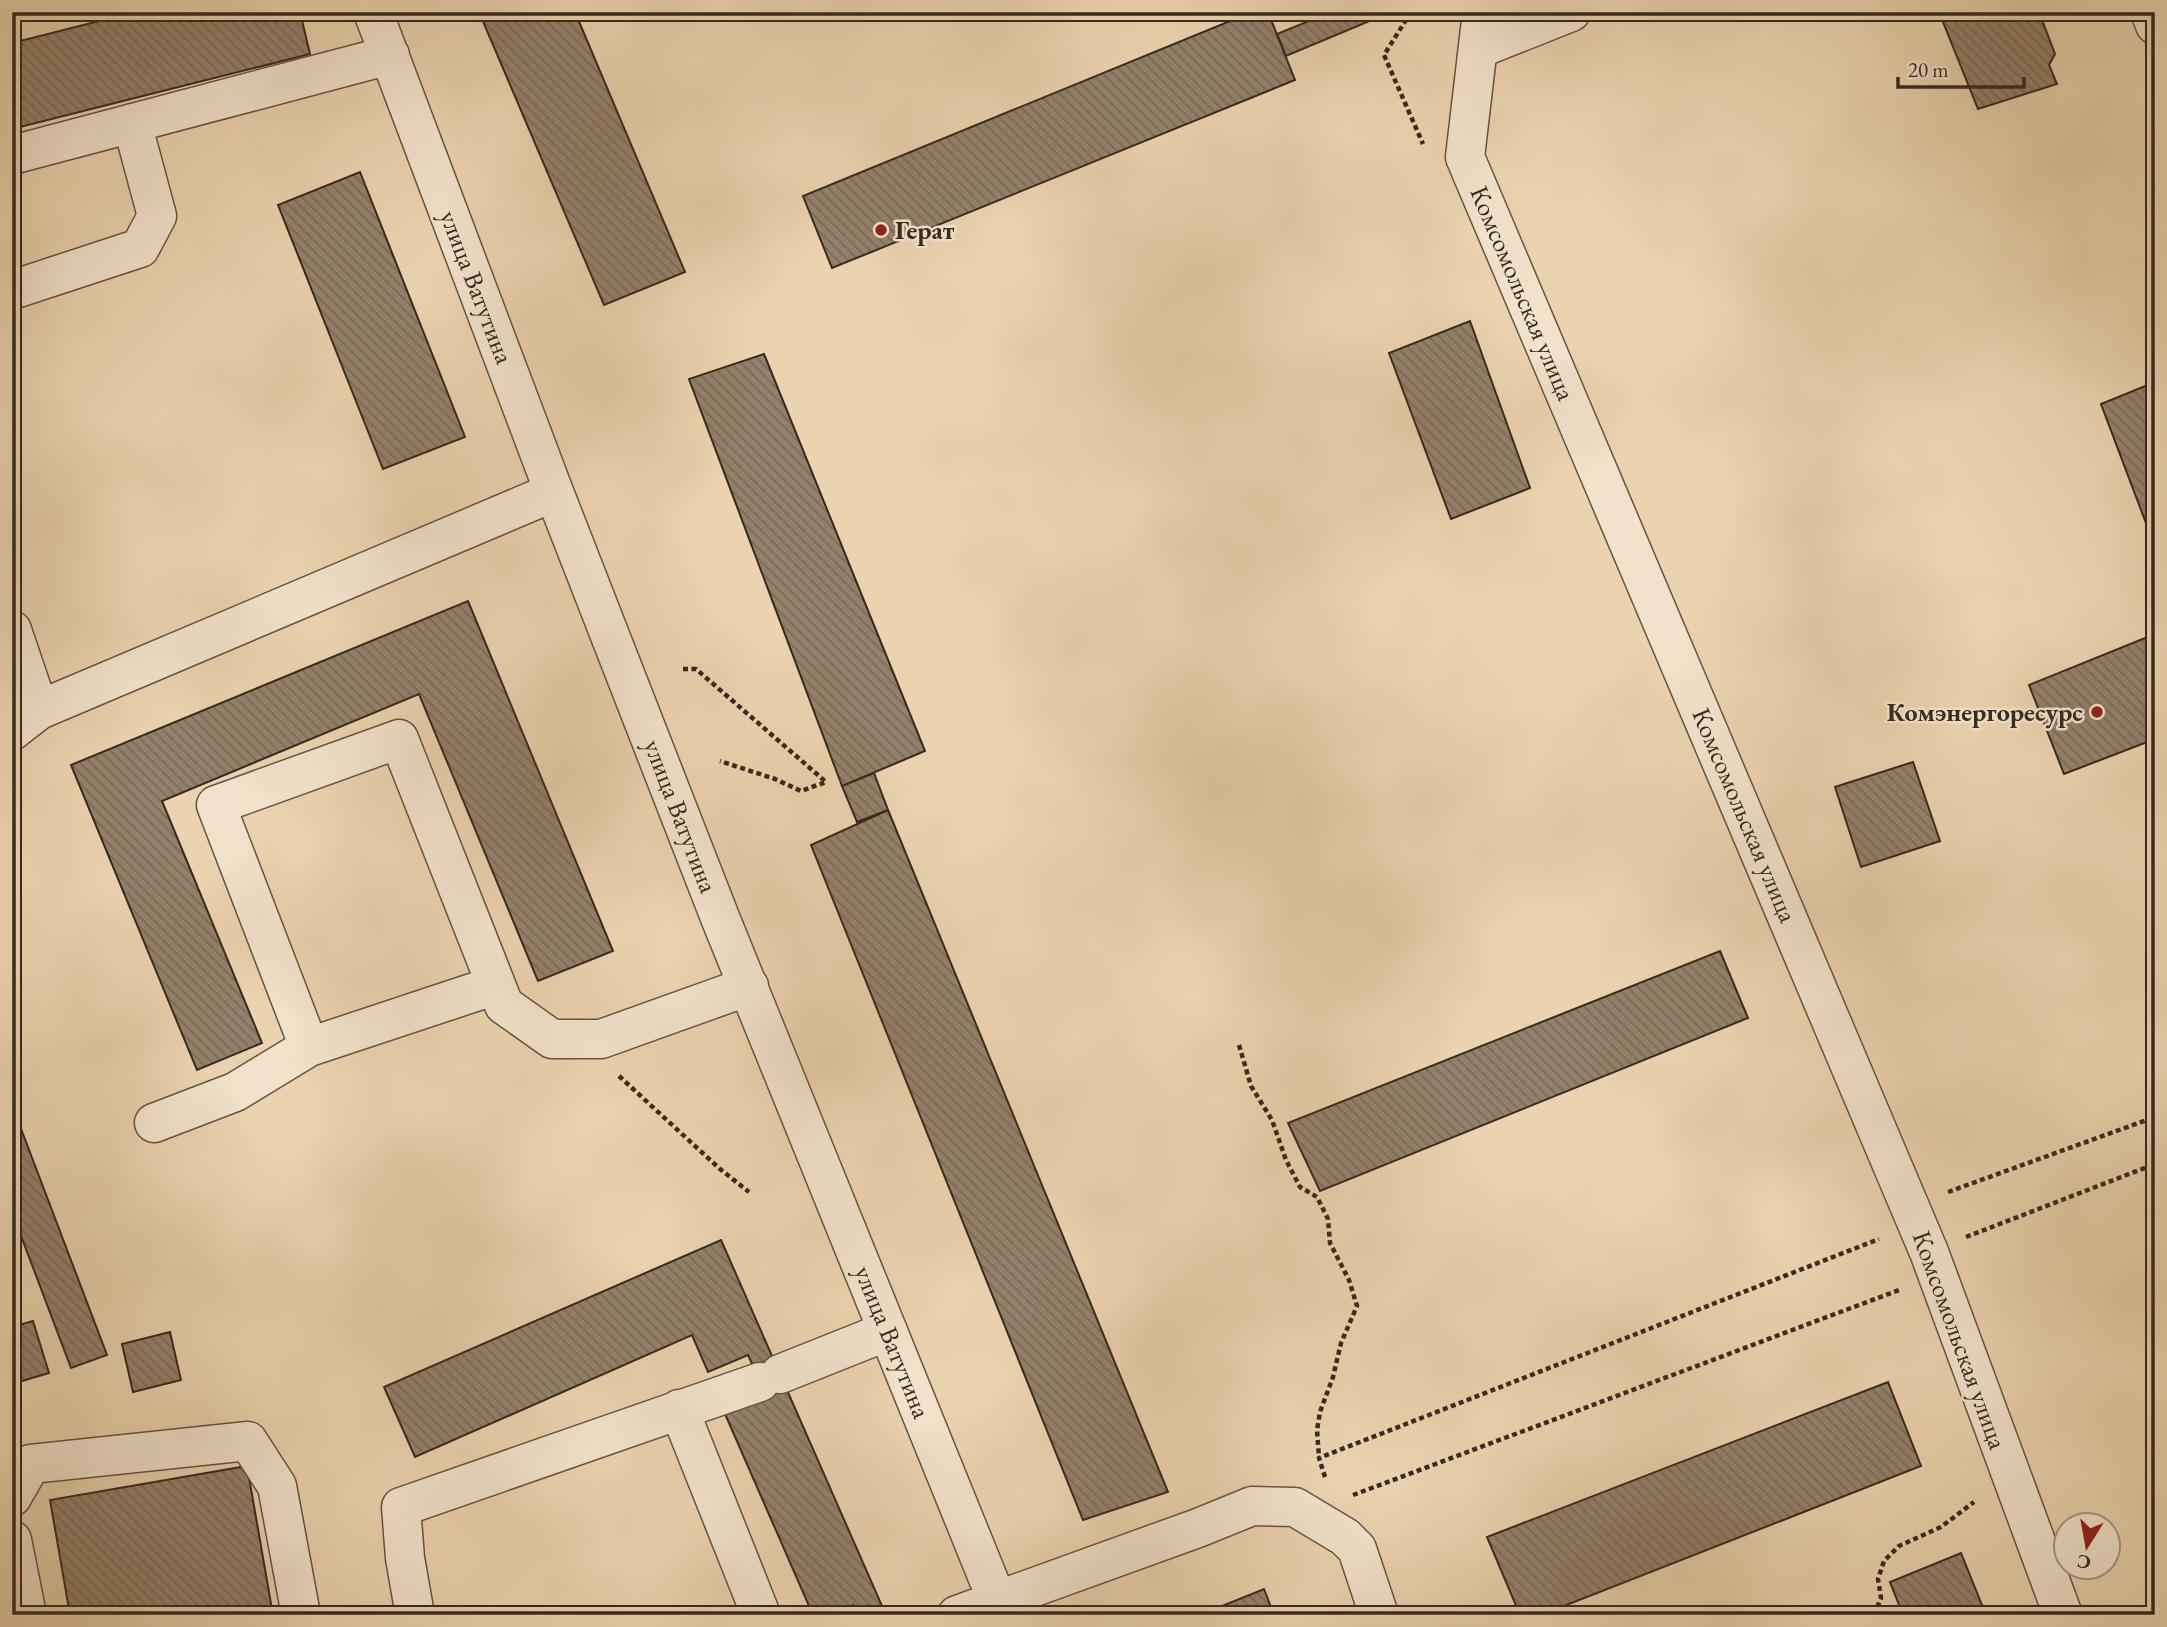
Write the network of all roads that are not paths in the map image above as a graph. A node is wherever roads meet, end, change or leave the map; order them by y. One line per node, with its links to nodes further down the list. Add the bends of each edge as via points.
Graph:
1 (373, 12): 6 (street, улица Ватутина)
2 (1571, 12): 5 (street)
3 (2150, 12): 4 (street)
4 (2155, 25)
5 (1480, 31): 29 (street, Комсомольская улица, via 1465,156 1929,1252)
6 (390, 55): 7 (street); 10 (street, улица Ватутина)
7 (132, 123): 8 (street); 9 (street, via 157,216 140,248)
8 (12, 155)
9 (12, 290)
10 (554, 492): 13 (street); 15 (street, улица Ватутина)
11 (12, 630): 12 (street)
12 (19, 671): 13 (street)
13 (26, 720)
14 (496, 985): 15 (street, via 504,1006 552,1039 601,1040); 16 (street); 16 (street, via 399,739 216,805)
15 (749, 986): 18 (street, улица Ватутина)
16 (309, 1047): 17 (street, via 235,1092)
17 (155, 1123)
18 (888, 1331): 19 (street); 22 (street, улица Ватутина)
19 (679, 1409): 25 (street, via 401,1507); 26 (street)
20 (12, 1497): 24 (street, via 31,1464 248,1441 277,1486)
21 (12, 1540): 23 (street)
22 (1000, 1607): 27 (street); 28 (street, via 1252,1506 1295,1507 1345,1537 1357,1549)
23 (27, 1615)
24 (301, 1615)
25 (415, 1615)
26 (761, 1615)
27 (957, 1615)
28 (1379, 1615)
29 (2063, 1615)

